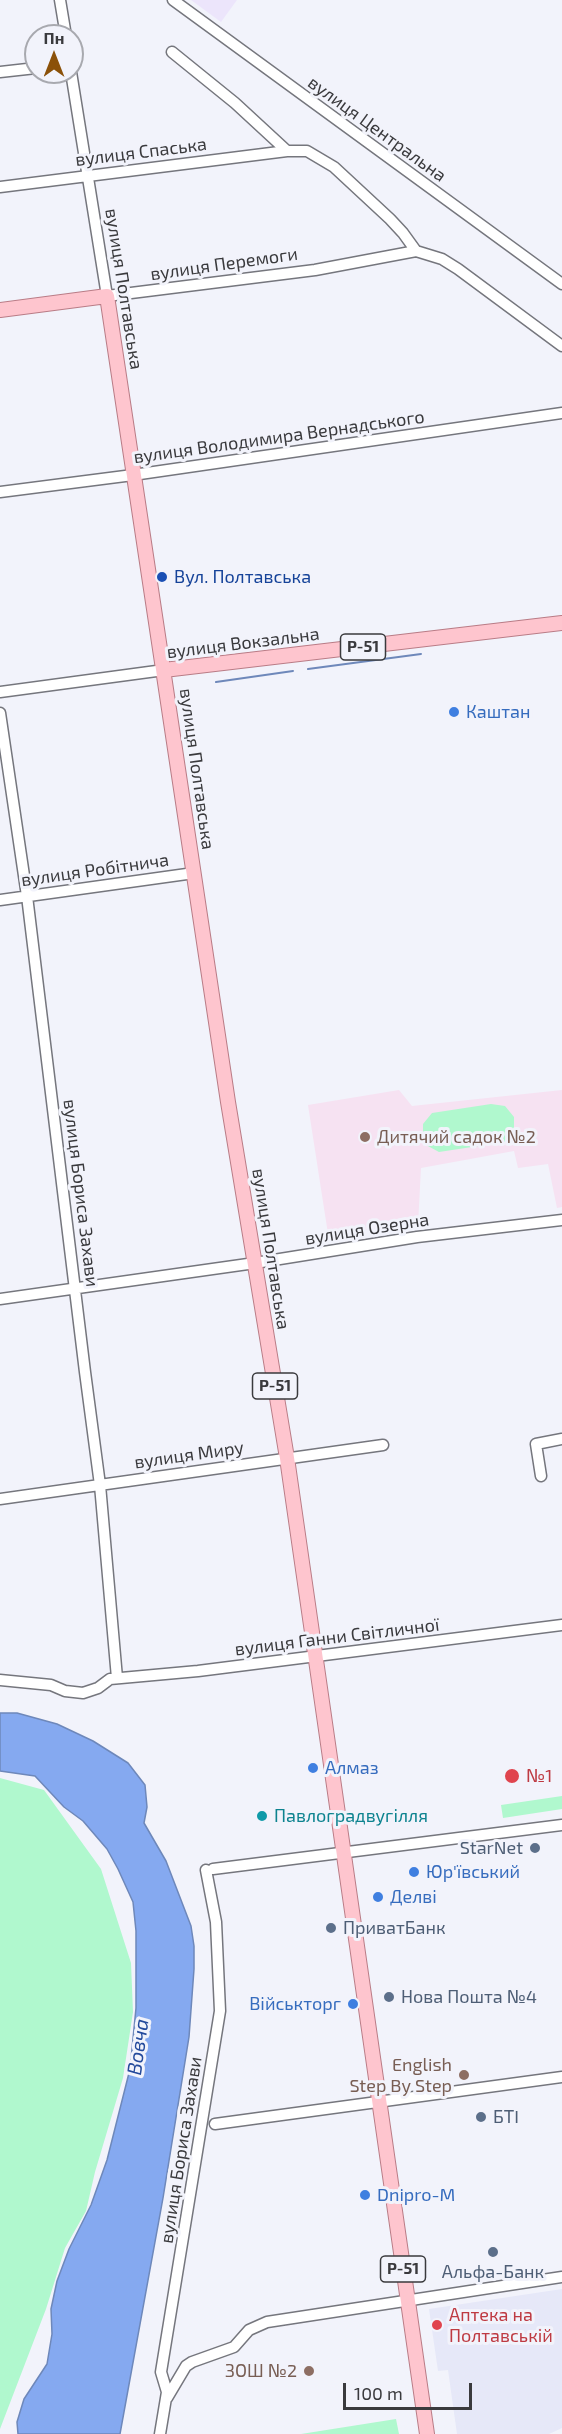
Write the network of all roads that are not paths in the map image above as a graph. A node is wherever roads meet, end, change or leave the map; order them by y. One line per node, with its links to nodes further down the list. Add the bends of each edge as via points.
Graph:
1 (60, 0): 3 (street)
2 (173, 0): 12 (street, вулиця Центральна)
3 (64, 24)
4 (172, 52): 8 (street)
5 (24, 69): 6 (street)
6 (0, 72)
7 (73, 84): 9 (street, вулиця Полтавська)
8 (287, 151): 9 (street, вулиця Спаська); 11 (street, вулиця Спаська, via 313,153 334,167 390,219)
9 (88, 175): 10 (street, вулиця Спаська); 13 (street, вулиця Полтавська)
10 (0, 187)
11 (416, 251): 13 (street, вулиця Перемоги, via 315,270); 15 (street, via 458,269)
12 (562, 284)
13 (107, 296): 14 (main road, вулиця Перемоги); 17 (main road, вулиця Полтавська)
14 (0, 310)
15 (562, 346)
16 (562, 413): 17 (street, вулиця Володимира Вернадського)
17 (133, 475): 18 (street, вулиця Володимира Вернадського); 20 (main road, вулиця Полтавська)
18 (0, 492)
19 (562, 623): 20 (main road, вулиця Вокзальна / Р-51)
20 (164, 670): 21 (street, вулиця Вокзальна); 23 (main road, вулиця Полтавська / Р-51)
21 (0, 692)
22 (0, 712): 24 (street, вулиця Бориса Захави)
23 (194, 873): 24 (street, вулиця Робітнича); 27 (main road, вулиця Полтавська / Р-51)
24 (27, 896): 25 (street, вулиця Робітнича); 28 (street, вулиця Бориса Захави)
25 (0, 900)
26 (562, 1220): 27 (street, вулиця Озерна, via 417,1237)
27 (255, 1263): 28 (street, вулиця Озерна); 32 (main road, вулиця Полтавська / Р-51)
28 (76, 1288): 29 (street, вулиця Озерна); 34 (street, вулиця Бориса Захави)
29 (0, 1299)
30 (562, 1439): 33 (street, via 536,1444)
31 (383, 1445): 32 (street, вулиця Миру)
32 (287, 1458): 34 (street, вулиця Миру); 37 (main road, вулиця Полтавська / Р-51)
33 (541, 1476)
34 (100, 1485): 35 (street, вулиця Миру); 38 (street, вулиця Бориса Захави)
35 (0, 1499)
36 (562, 1625): 37 (street, вулиця Ганни Світличної)
37 (315, 1656): 38 (street, вулиця Ганни Світличної); 41 (main road, вулиця Полтавська / Р-51)
38 (117, 1678): 39 (street, via 83,1693)
39 (0, 1680)
40 (562, 1825): 41 (street)
41 (342, 1852): 43 (main road, вулиця Полтавська / Р-51); 47 (street, вулиця Бориса Захави, via 210,1869 220,2011 161,2372 167,2392)
42 (562, 2080): 43 (street)
43 (379, 2103): 44 (street); 46 (main road, вулиця Полтавська / Р-51)
44 (215, 2124)
45 (562, 2277): 46 (street)
46 (407, 2300): 47 (street, via 267,2322 249,2330 234,2347 192,2362); 49 (main road, вулиця Полтавська / Р-51)
47 (165, 2401): 48 (street, вулиця Бориса Захави)
48 (160, 2434)
49 (427, 2434)

